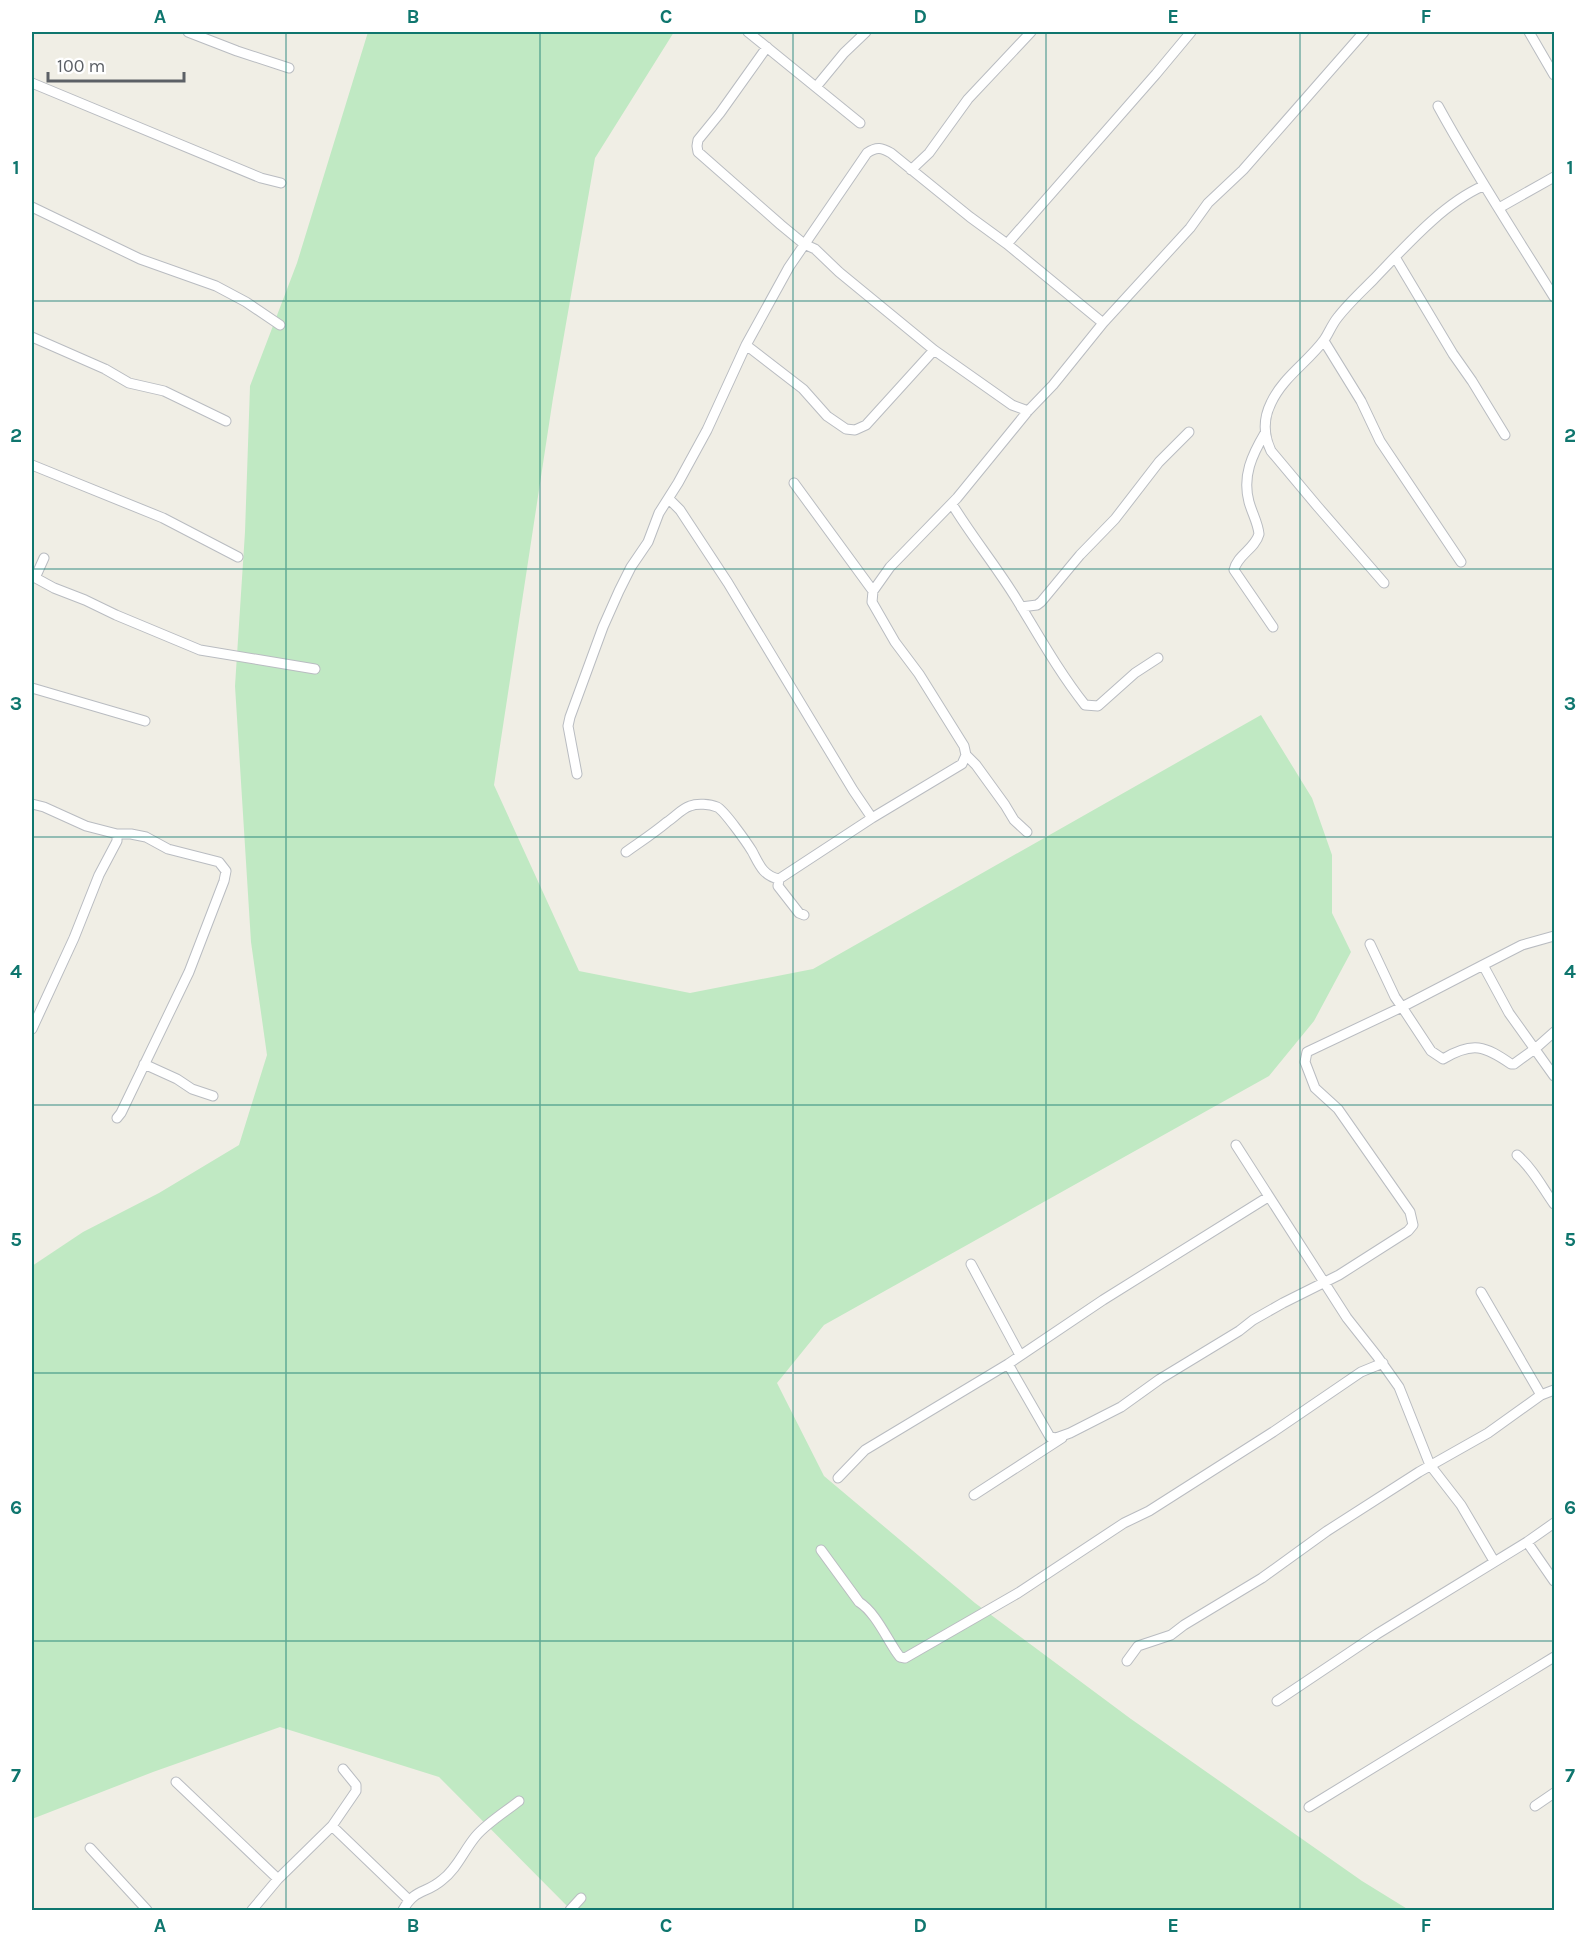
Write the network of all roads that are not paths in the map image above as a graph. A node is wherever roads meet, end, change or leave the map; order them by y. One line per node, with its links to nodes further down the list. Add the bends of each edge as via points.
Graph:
1 (188, 32): 9 (street)
2 (748, 32): 8 (street)
3 (866, 32): 12 (street)
4 (1031, 32): 15 (street, via 968,99 929,153)
5 (1191, 32): 22 (street)
6 (1364, 32): 25 (street)
7 (1529, 32): 10 (street)
8 (767, 47): 12 (street); 21 (street, via 698,140 698,152)
9 (289, 68)
10 (1554, 75)
11 (32, 83): 17 (street)
12 (816, 87): 14 (street)
13 (1438, 106): 18 (street)
14 (860, 123)
15 (911, 170): 21 (street, via 891,153 873,148); 22 (street)
16 (1554, 177): 20 (street)
17 (281, 183)
18 (1483, 186): 20 (street); 23 (street, via 1453,204)
19 (32, 207): 26 (street, via 140,259 216,286)
20 (1499, 208): 24 (street)
21 (804, 244): 29 (street); 30 (street, via 815,249)
22 (1007, 244): 25 (street)
23 (1395, 257): 28 (street, via 1337,317); 35 (street)
24 (1554, 297)
25 (1103, 323): 31 (street)
26 (280, 325)
27 (32, 337): 32 (street, via 129,383 164,391)
28 (1323, 340): 34 (street, via 1272,401); 42 (street, via 1380,441)
29 (746, 345): 30 (street, via 803,389 827,416 846,429 855,430 866,425); 38 (street, via 707,430)
30 (934, 350): 31 (street, via 1012,405)
31 (1028, 411): 39 (street)
32 (226, 421)
33 (1189, 432): 46 (street, via 1041,602)
34 (1265, 433): 44 (street, via 1271,450); 47 (street, via 1247,475 1249,501 1259,534 1234,570)
35 (1505, 435)
36 (32, 465): 40 (street, via 163,518)
37 (794, 483): 45 (street)
38 (669, 499): 53 (street, via 619,591 570,717 568,726); 55 (street, via 728,583)
39 (952, 504): 45 (street, via 890,567); 46 (street)
40 (238, 557)
41 (44, 558): 43 (street)
42 (1461, 562)
43 (33, 577): 49 (street, via 200,650)
44 (1384, 583)
45 (873, 591): 52 (street, via 872,602 947,718)
46 (1021, 607): 48 (street, via 1085,705 1098,706)
47 (1273, 627)
48 (1158, 658)
49 (315, 669)
50 (32, 688): 51 (street)
51 (146, 721)
52 (966, 755): 55 (street, via 962,764); 56 (street)
53 (577, 774)
54 (32, 804): 57 (street)
55 (872, 819): 59 (street)
56 (1027, 832)
57 (117, 834): 65 (street); 68 (street, via 147,837 168,849 219,862 226,871 189,972)
58 (626, 852): 59 (street, via 678,812 690,806 710,805 725,814 763,872)
59 (779, 879): 60 (street, via 778,886)
60 (804, 915)
61 (1554, 936): 63 (street, via 1522,945)
62 (1371, 944): 64 (street)
63 (1482, 965): 64 (street); 67 (street, via 1509,1013)
64 (1402, 1007): 67 (street, via 1431,1051 1443,1059 1476,1047 1486,1048 1514,1064); 77 (street, via 1307,1052 1305,1062 1315,1088 1338,1109 1403,1201 1413,1225)
65 (32, 1029)
66 (1554, 1032): 67 (street)
67 (1536, 1048): 69 (street)
68 (144, 1064): 70 (street); 71 (street)
69 (1554, 1076)
70 (213, 1096)
71 (117, 1118)
72 (1236, 1145): 74 (street)
73 (1517, 1155): 75 (street, via 1537,1176)
74 (1268, 1197): 77 (street); 79 (street)
75 (1554, 1204)
76 (971, 1264): 79 (street)
77 (1323, 1282): 81 (street); 84 (street, via 1253,1320 1121,1407)
78 (1481, 1292): 83 (street)
79 (1020, 1355): 80 (street)
80 (1008, 1364): 84 (street, via 1050,1437); 86 (street, via 865,1450)
81 (1383, 1364): 85 (street, via 1399,1387); 90 (street, via 1361,1372 1149,1511 905,1658 900,1657)
82 (1554, 1390): 83 (street)
83 (1541, 1395): 85 (street, via 1488,1433)
84 (1070, 1433): 87 (street)
85 (1430, 1465): 91 (street, via 1461,1505); 94 (street, via 1171,1635 1138,1646)
86 (838, 1478)
87 (974, 1495)
88 (1554, 1523): 89 (street)
89 (1527, 1542): 91 (street); 92 (street)
90 (821, 1550)
91 (1494, 1561): 95 (street)
92 (1554, 1581)
93 (1554, 1657): 101 (street)
94 (1127, 1660)
95 (1277, 1701)
96 (343, 1769): 102 (street, via 356,1785 356,1791)
97 (176, 1782): 104 (street)
98 (1554, 1793): 100 (street)
99 (519, 1801): 106 (street, via 476,1835 450,1873)
100 (1534, 1806)
101 (1309, 1807)
102 (332, 1826): 104 (street); 106 (street)
103 (90, 1848): 107 (street)
104 (278, 1880): 108 (street)
105 (581, 1898): 110 (street)
106 (409, 1900): 109 (street)
107 (147, 1911)
108 (252, 1911)
109 (403, 1911)
110 (570, 1911)

